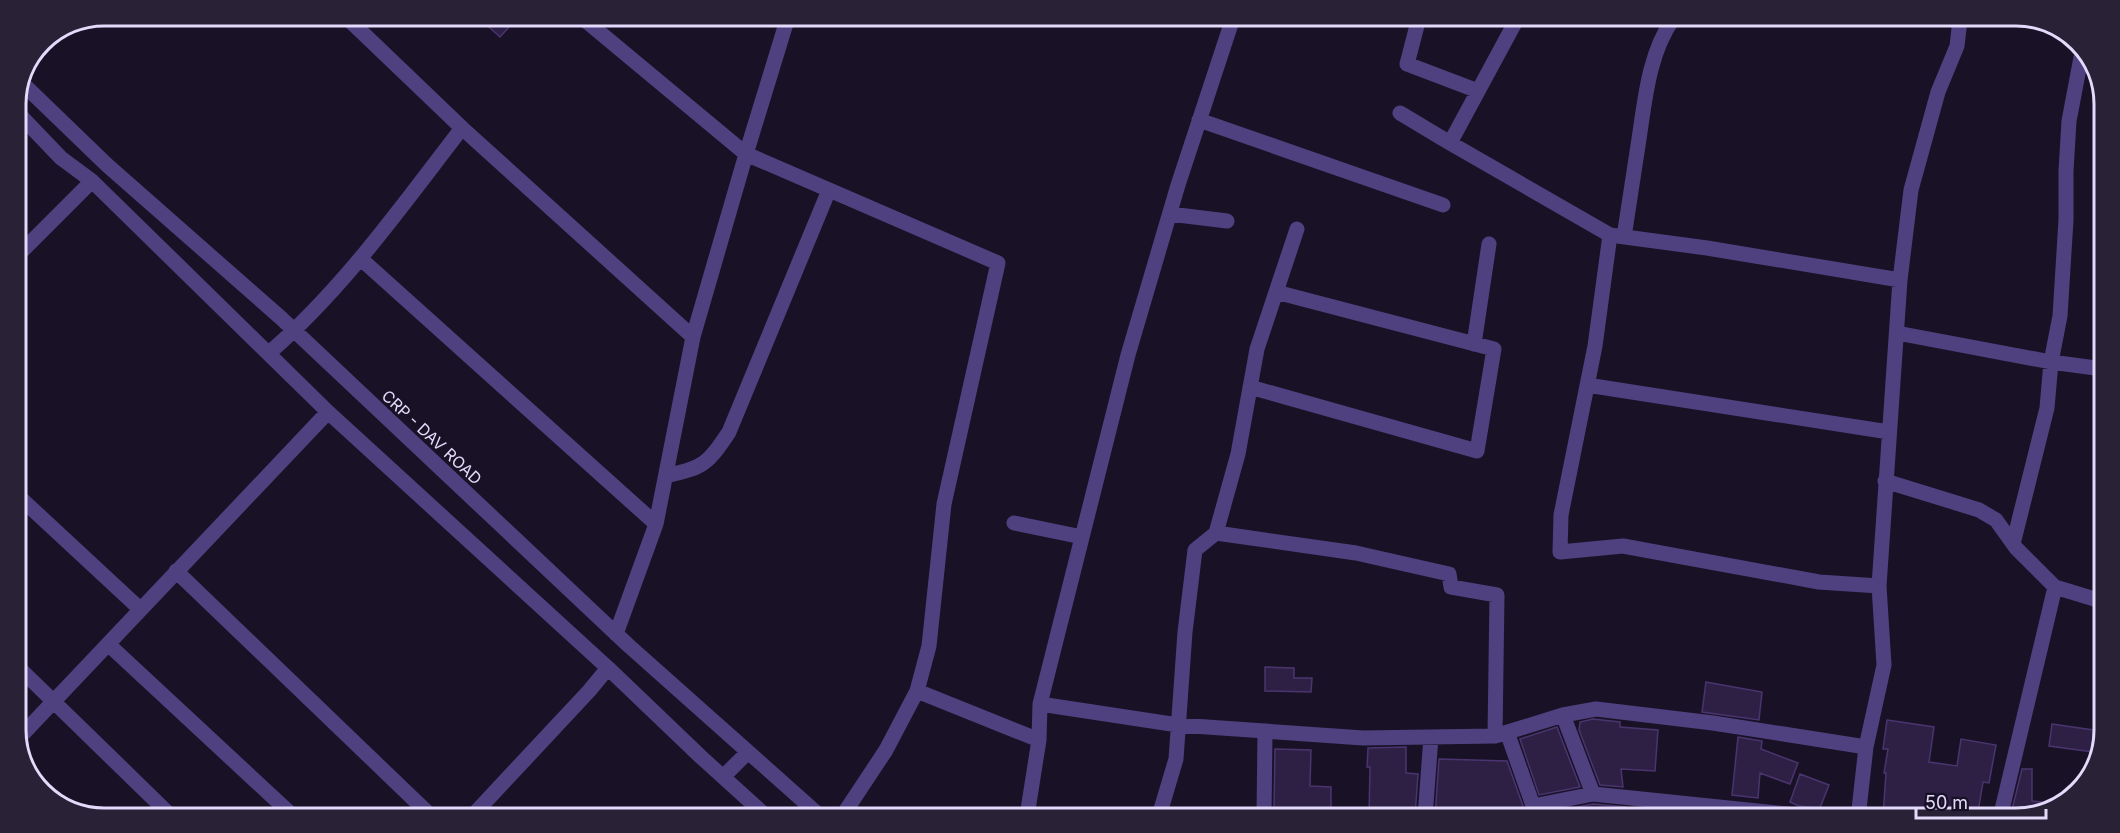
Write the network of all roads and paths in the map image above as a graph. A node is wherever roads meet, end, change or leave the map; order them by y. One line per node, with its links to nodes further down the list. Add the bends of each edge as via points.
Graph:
1 (355, 26): 15 (street)
2 (592, 26): 17 (street)
3 (785, 26): 17 (street)
4 (1230, 26): 13 (street)
5 (1417, 26): 11 (street, via 1407,64)
6 (1513, 26): 11 (street)
7 (1669, 26): 24 (street, via 1653,61)
8 (1959, 26): 28 (street, via 1957,46 1938,92 1911,190)
9 (2081, 60): 35 (street, via 2069,121 2060,316)
10 (27, 88): 30 (street, CRP - DAV ROAD, via 106,165)
11 (1478, 91): 16 (street)
12 (1400, 113): 16 (street)
13 (1199, 120): 20 (street); 21 (street)
14 (26, 121): 18 (street, via 61,158)
15 (462, 128): 27 (street); 32 (street)
16 (1450, 143): 24 (street)
17 (746, 154): 19 (street); 32 (street)
18 (92, 181): 26 (street); 34 (street)
19 (829, 190): 41 (street, via 729,432 713,456 696,469); 58 (street, via 998,263 944,504 929,646)
20 (1443, 205)
21 (1170, 214): 22 (street); 47 (street, via 1128,355)
22 (1227, 221)
23 (1297, 229): 29 (street)
24 (1617, 236): 28 (street); 37 (street)
25 (1489, 244): 33 (street)
26 (26, 247)
27 (361, 259): 30 (street); 45 (street)
28 (1900, 280): 31 (street)
29 (1276, 292): 33 (street); 38 (street, via 1257,350)
30 (294, 331): 34 (street); 54 (street, CRP - DAV ROAD)
31 (1897, 333): 35 (street); 40 (street)
32 (693, 337): 41 (street)
33 (1474, 344): 38 (street, via 1494,349 1477,451)
34 (269, 353): 39 (street)
35 (2051, 362): 36 (street); 48 (street, via 2047,408)
36 (2094, 368)
37 (1587, 385): 40 (street); 50 (street, via 1561,515 1560,552 1623,546 1819,582)
38 (1250, 387): 46 (street, via 1238,454)
39 (328, 412): 49 (street); 56 (street)
40 (1889, 432): 42 (street)
41 (666, 476): 45 (street)
42 (1885, 481): 48 (street, via 1979,510 1996,520); 50 (street)
43 (26, 503): 53 (street)
44 (1014, 523): 47 (street)
45 (656, 524): 54 (street)
46 (1216, 533): 62 (street, via 1195,550); 65 (street, via 1356,553 1449,574 1451,586 1497,595)
47 (1082, 537): 60 (street)
48 (2013, 544): 51 (street)
49 (177, 571): 53 (street); 74 (street)
50 (1880, 586): 68 (street, via 1884,665)
51 (2055, 587): 52 (street); 87 (street)
52 (2094, 599)
53 (140, 609): 55 (street)
54 (616, 634): 69 (street, CRP - DAV ROAD)
55 (108, 644): 59 (street); 73 (street)
56 (608, 668): 70 (street); 75 (street)
57 (26, 674): 59 (street)
58 (917, 691): 67 (street); 78 (street, via 886,750)
59 (54, 701): 63 (street); 72 (street)
60 (1041, 704): 62 (street); 67 (street)
61 (1563, 715): 65 (street); 68 (street, via 1596,709); 71 (street)
62 (1179, 725): 64 (street); 80 (street, via 1176,759)
63 (26, 731)
64 (1265, 731): 66 (street, via 1363,738); 81 (street)
65 (1501, 734): 66 (street); 83 (street)
66 (1431, 737): 82 (street)
67 (1039, 740): 79 (street)
68 (1866, 747): 86 (street)
69 (748, 752): 70 (street); 77 (street, CRP - DAV ROAD)
70 (723, 777): 76 (street)
71 (1593, 794): 84 (street); 85 (street)
72 (163, 808)
73 (285, 808)
74 (423, 808)
75 (480, 808)
76 (757, 808)
77 (811, 808)
78 (848, 808)
79 (1028, 808)
80 (1161, 808)
81 (1264, 808)
82 (1426, 808)
83 (1533, 808)
84 (1548, 808)
85 (1728, 808)
86 (1859, 808)
87 (2002, 808)

